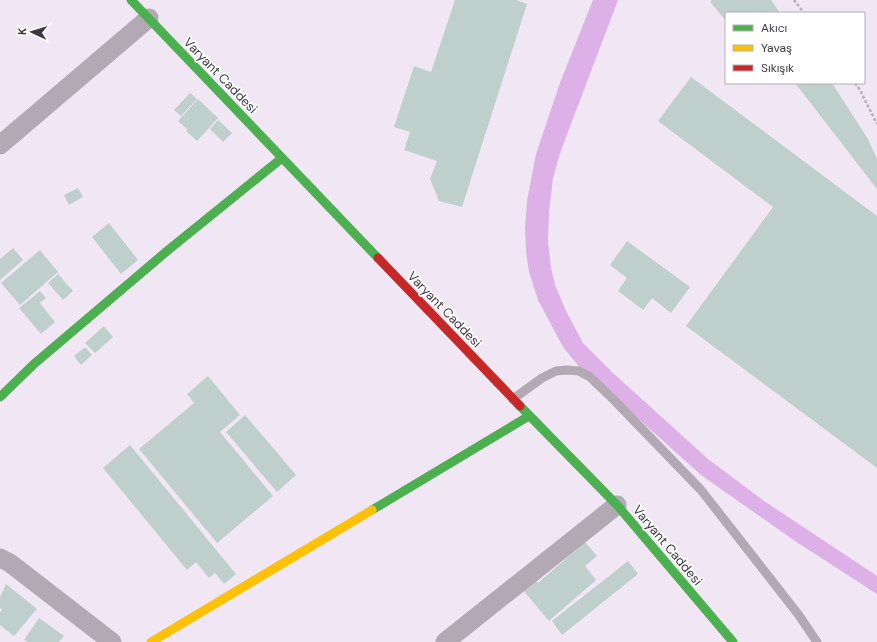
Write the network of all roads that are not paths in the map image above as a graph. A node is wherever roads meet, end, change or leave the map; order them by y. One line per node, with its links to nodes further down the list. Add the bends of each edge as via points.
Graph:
1 (131, 0): 2 (street, Varyant Caddesi)
2 (149, 18): 3 (street); 4 (street, Varyant Caddesi)
3 (0, 145)
4 (282, 158): 5 (street, via 34,364); 6 (street, Varyant Caddesi)
5 (0, 397)
6 (513, 399): 7 (street, Varyant Caddesi); 14 (lane, via 556,371 579,371 590,377 701,490)
7 (529, 416): 8 (street, Varyant Caddesi); 11 (street)
8 (617, 506): 12 (street); 13 (street, Varyant Caddesi)
9 (0, 558): 10 (street)
10 (112, 642)
11 (151, 642)
12 (445, 642)
13 (733, 642)
14 (817, 642)

